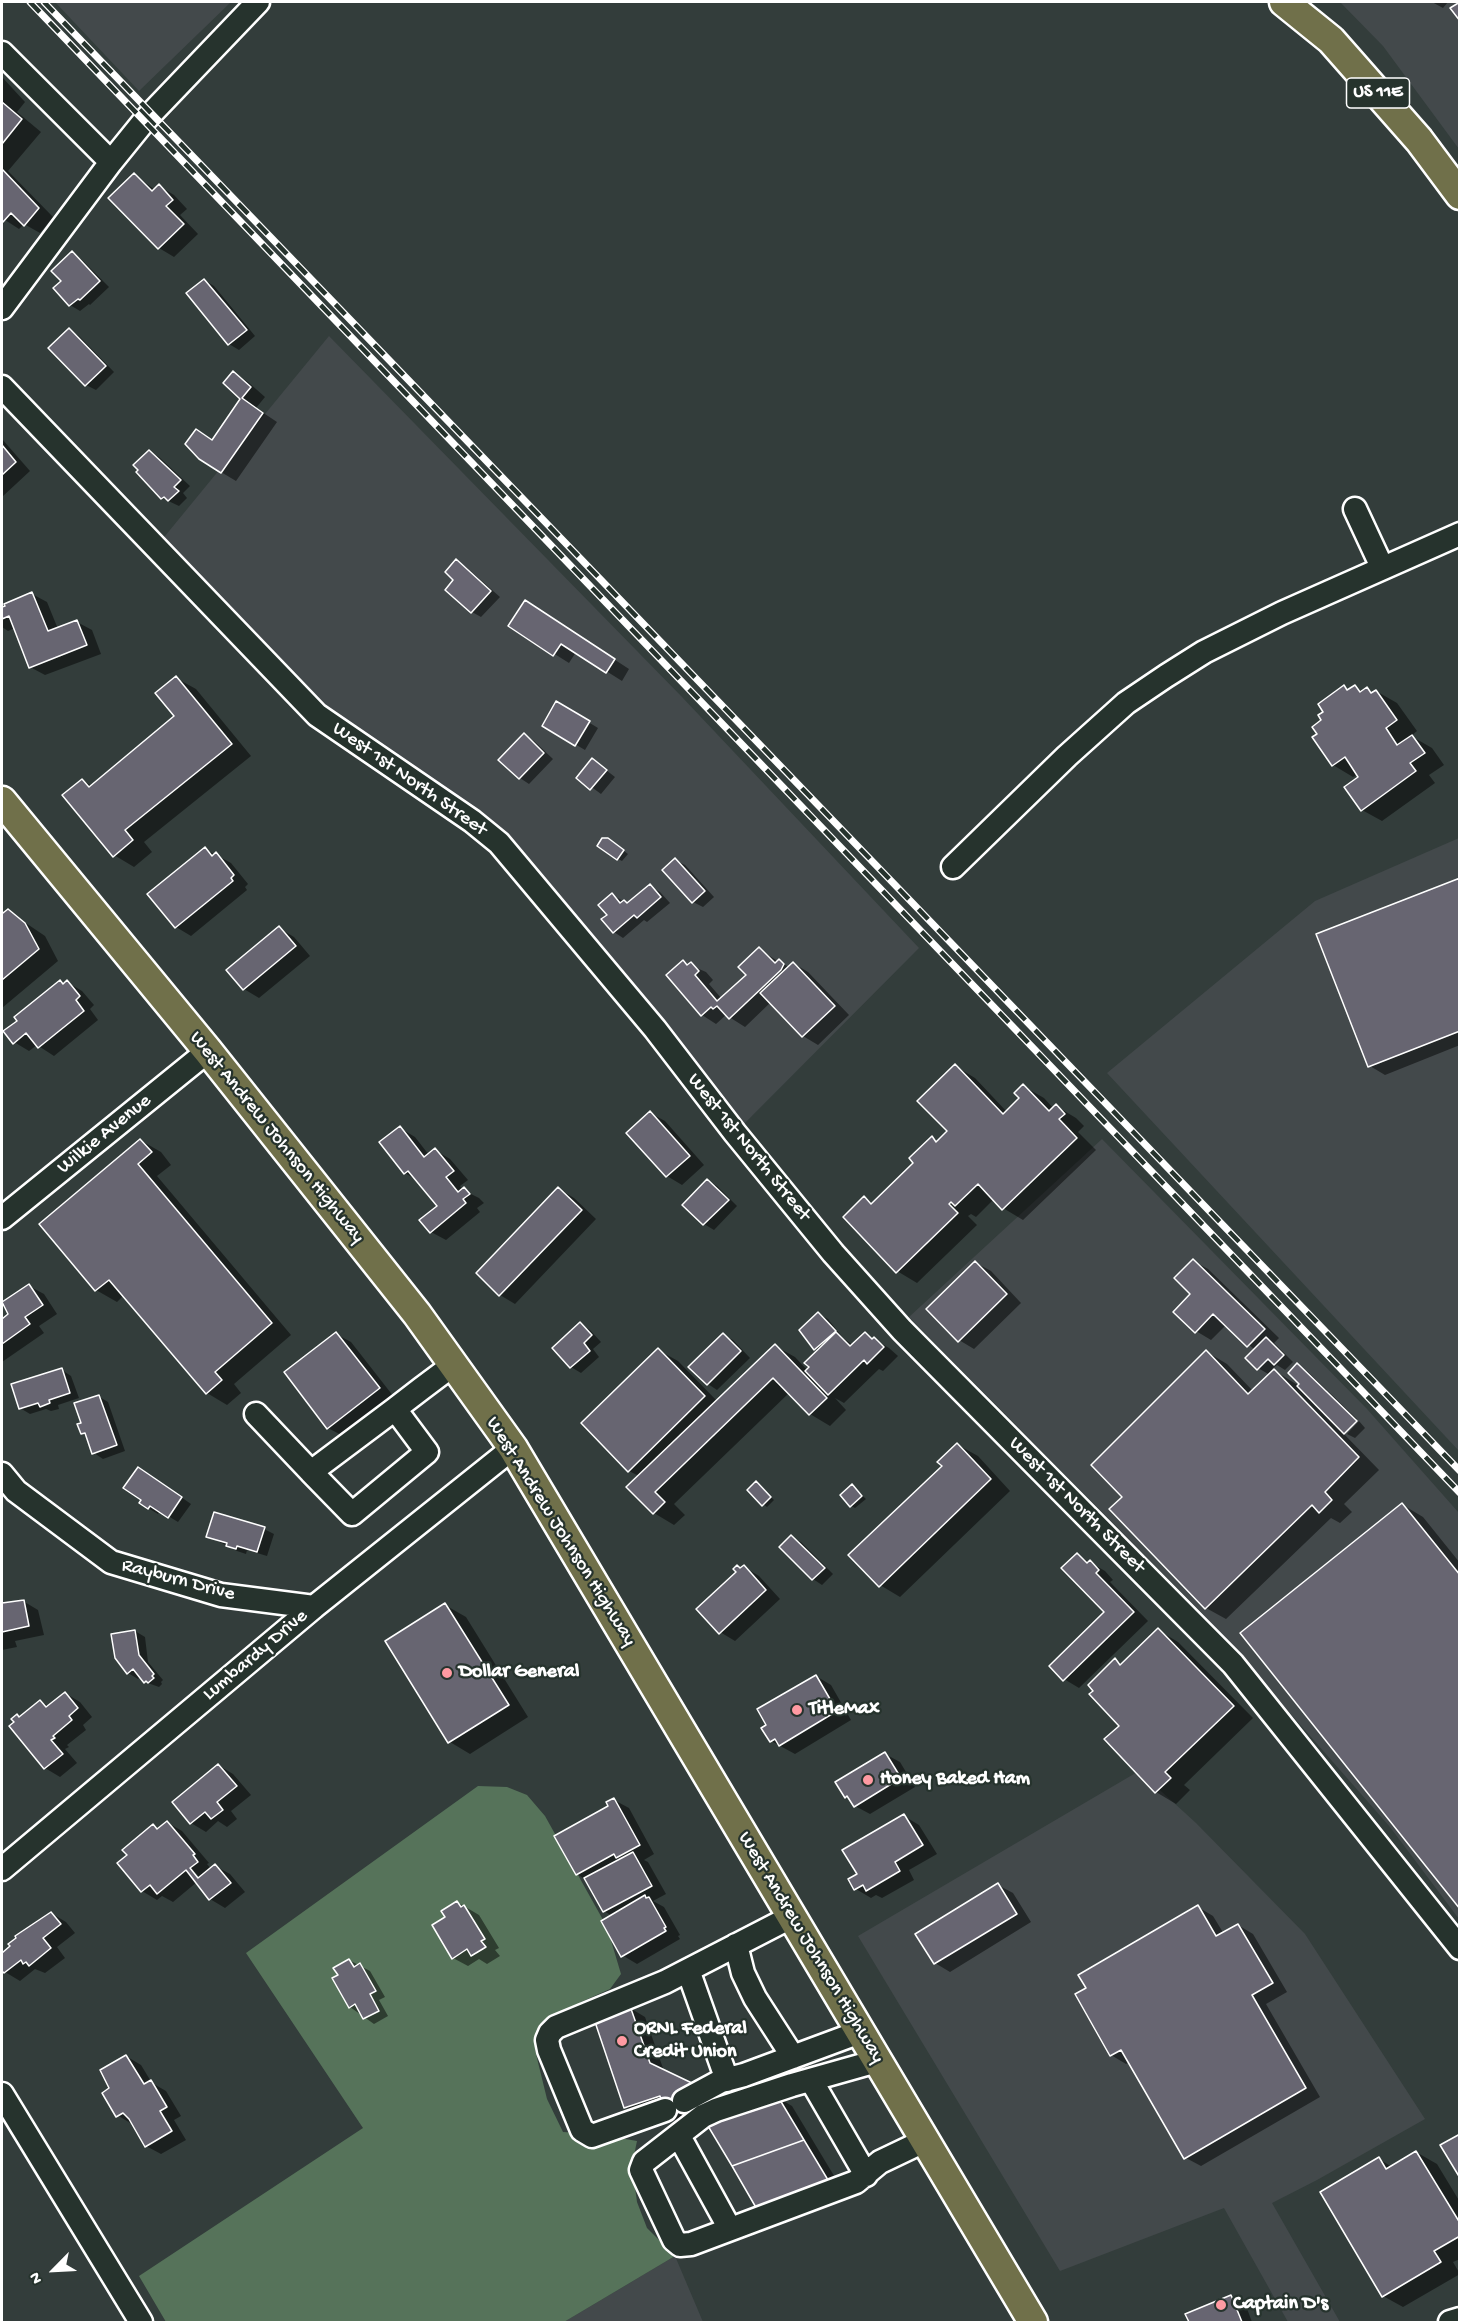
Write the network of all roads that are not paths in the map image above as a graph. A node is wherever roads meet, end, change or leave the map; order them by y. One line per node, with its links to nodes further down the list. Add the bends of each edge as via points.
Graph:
1 (258, 2): 4 (street, via 145,120)
2 (1284, 2): 5 (main road, US 11E, via 1331,40 1419,140)
3 (2, 53): 4 (street)
4 (111, 162): 6 (street)
5 (1460, 195)
6 (2, 308)
7 (2, 387): 25 (street, West 1st North Street, via 317,715 499,843 655,1029 832,1253 902,1330 1233,1664)
8 (1355, 509): 10 (street)
9 (1460, 534): 10 (street)
10 (1382, 567): 12 (street, via 1204,652 1126,703)
11 (2, 801): 13 (main road, West Andrew Johnson Highway)
12 (952, 867)
13 (208, 1052): 14 (street, Wilkie Avenue); 15 (main road, West Andrew Johnson Highway, via 417,1314)
14 (2, 1218)
15 (453, 1365): 16 (street); 18 (main road, West Andrew Johnson Highway)
16 (395, 1409): 19 (street); 19 (street, via 427,1452 352,1514)
17 (256, 1414): 19 (street)
18 (513, 1448): 21 (street, Lumbardy Drive); 23 (main road, West Andrew Johnson Highway)
19 (311, 1472)
20 (2, 1474): 21 (street, Rayburn Drive, via 16,1491 111,1562 221,1596)
21 (314, 1607): 22 (street, Lumbardy Drive)
22 (2, 1869)
23 (791, 1917): 24 (street); 27 (main road, West Andrew Johnson Highway)
24 (736, 1946): 26 (street); 28 (street, via 755,1998)
25 (1460, 1948)
26 (688, 1970): 30 (street); 30 (street, via 556,2027 547,2040 549,2050 582,2130 592,2136 674,2106)
27 (860, 2032): 28 (street); 29 (main road, West Andrew Johnson Highway)
28 (793, 2057): 30 (street)
29 (877, 2061): 31 (street); 34 (main road, West Andrew Johnson Highway)
30 (727, 2080)
31 (811, 2080): 33 (street, via 716,2110); 35 (street)
32 (2, 2094): 39 (street)
33 (679, 2136): 36 (street); 36 (street, via 644,2162 641,2170 674,2240 680,2245 691,2244)
34 (924, 2140): 35 (street, via 880,2162); 38 (main road, West Andrew Johnson Highway)
35 (866, 2175): 36 (street)
36 (730, 2229)
37 (1460, 2319): 40 (street)
38 (1028, 2321)
39 (141, 2322)
40 (1450, 2322)

